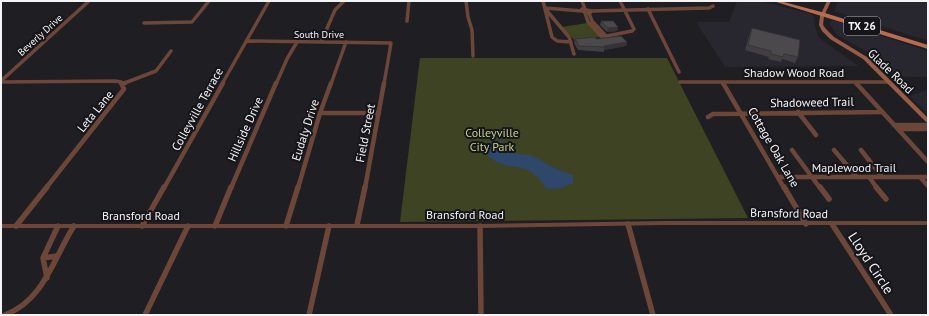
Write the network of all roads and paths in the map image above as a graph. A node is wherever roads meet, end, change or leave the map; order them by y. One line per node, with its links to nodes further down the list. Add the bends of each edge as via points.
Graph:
1 (89, 1): 33 (street, Beverly Drive)
2 (209, 1): 20 (street, via 192,22)
3 (269, 1): 21 (street, Colleyville Terrace)
4 (344, 1): 23 (street, via 335,10)
5 (409, 1): 19 (street)
6 (466, 1): 31 (street, via 472,30)
7 (543, 1): 14 (street)
8 (582, 1): 17 (street)
9 (620, 1): 16 (street)
10 (715, 1): 15 (street, via 713,6 696,9)
11 (776, 1): 18 (main road, TX 26)
12 (793, 1): 18 (main road, TX 26)
13 (830, 1): 18 (main road)
14 (545, 8): 17 (street); 25 (street, via 569,37); 25 (street, via 552,37 561,42)
15 (648, 9): 16 (street); 32 (street)
16 (624, 10): 17 (street); 17 (street, via 634,31 604,36 588,22)
17 (586, 11)
18 (824, 12): 27 (main road, TX 26); 28 (main road, TX 26); 37 (main road, Glade Road, via 821,25 824,30 832,38 865,58)
19 (407, 21)
20 (144, 23)
21 (247, 41): 22 (street, South Drive); 74 (street, Colleyville Terrace)
22 (297, 42): 23 (street, South Drive); 76 (street, Hillside Drive, via 245,152)
23 (322, 42): 24 (street, South Drive)
24 (346, 42): 26 (street, South Drive); 41 (street, Eudaly Drive)
25 (570, 42): 30 (street)
26 (391, 43): 42 (street, Field Street)
27 (928, 43)
28 (928, 47)
29 (171, 51): 38 (street, via 156,71)
30 (574, 54)
31 (473, 56)
32 (679, 72)
33 (1, 82): 38 (street, Leta Lane, via 115,80)
34 (680, 82): 35 (street, Shadow Wood Road)
35 (722, 82): 36 (street, Shadow Wood Road); 43 (street, Cottage Oak Lane)
36 (855, 82): 37 (street, Shadow Wood Road); 40 (street)
37 (889, 82): 45 (main road, Glade Road)
38 (122, 84): 71 (street, Leta Lane, via 124,89 121,94)
39 (798, 112): 40 (street, Shadoweed Trail); 43 (street, Shadoweed Trail); 50 (street)
40 (881, 112): 46 (street)
41 (320, 113): 42 (street); 77 (street, Eudaly Drive)
42 (379, 113): 69 (street, Field Street)
43 (742, 113): 44 (street, Shadoweed Trail, via 713,114); 55 (street, Cottage Oak Lane)
44 (708, 117)
45 (928, 121)
46 (894, 125): 47 (street); 48 (street)
47 (928, 125)
48 (898, 129): 49 (street); 54 (street)
49 (928, 129)
50 (816, 135)
51 (792, 150): 56 (street)
52 (834, 150): 57 (street)
53 (861, 150): 59 (street)
54 (928, 162)
55 (779, 177): 56 (street, Maplewood Trail); 66 (street, Cottage Oak Lane)
56 (813, 177): 57 (street, Maplewood Trail); 63 (street)
57 (857, 177): 58 (street, Maplewood Trail)
58 (869, 177): 59 (street, Maplewood Trail); 64 (street)
59 (882, 177): 60 (street, Maplewood Trail)
60 (920, 177): 61 (street, Maplewood Trail); 62 (street)
61 (928, 177)
62 (928, 186)
63 (829, 199)
64 (886, 199)
65 (628, 224): 66 (street, Bransford Road); 79 (street, Bransford Road); 87 (street)
66 (806, 224): 67 (street, Bransford Road)
67 (832, 224): 68 (street, Bransford Road); 88 (street, Lloyd Circle)
68 (928, 224)
69 (357, 225): 78 (street, Bransford Road); 79 (street, Bransford Road)
70 (1, 226): 71 (street, Bransford Road)
71 (16, 226): 72 (street, Bransford Road)
72 (58, 226): 73 (street, Bransford Road); 81 (street)
73 (74, 226): 74 (street, Bransford Road); 80 (street)
74 (142, 226): 75 (street, Bransford Road)
75 (188, 226): 76 (street, Bransford Road); 84 (street)
76 (215, 226): 77 (street, Bransford Road)
77 (286, 226): 78 (street, Bransford Road)
78 (330, 226): 85 (street)
79 (480, 226): 86 (street)
80 (56, 256): 81 (street); 82 (street)
81 (43, 258): 82 (street)
82 (47, 278): 83 (street, via 34,299)
83 (6, 315)
84 (145, 315)
85 (309, 315)
86 (482, 315)
87 (653, 315)
88 (891, 315)

